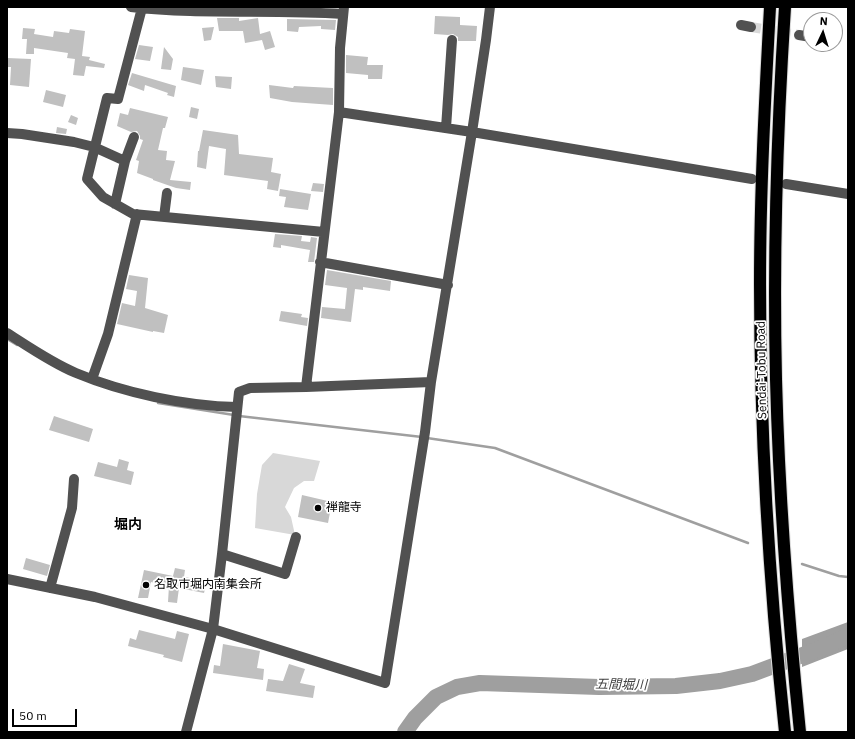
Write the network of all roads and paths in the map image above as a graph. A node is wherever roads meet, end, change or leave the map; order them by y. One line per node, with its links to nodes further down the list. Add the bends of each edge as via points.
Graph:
1 (131, 7): 5 (street)
2 (490, 7): 14 (street)
3 (770, 7): 41 (highway, Sendai-Tobu Road, via 762,166 761,380 772,588)
4 (786, 7): 42 (highway, Sendai-Tobu Road, via 777,166 776,379 786,580)
5 (142, 8): 6 (street, via 296,12); 17 (street, via 118,99 107,98)
6 (344, 10): 12 (street, via 340,48)
7 (741, 25): 8 (street)
8 (751, 27)
9 (799, 35): 10 (street)
10 (803, 36)
11 (452, 40): 13 (street)
12 (340, 112): 13 (street); 26 (street)
13 (446, 128): 14 (street)
14 (472, 132): 19 (street); 28 (street)
15 (7, 133): 17 (street)
16 (134, 137): 18 (street)
17 (94, 147): 18 (street); 23 (street, via 86,179)
18 (125, 161): 23 (street)
19 (752, 179)
20 (786, 184): 22 (street)
21 (167, 193): 25 (street)
22 (848, 194)
23 (115, 204): 24 (street)
24 (137, 214): 25 (street); 30 (street, via 108,334)
25 (164, 217): 26 (street)
26 (324, 232): 27 (street)
27 (320, 262): 28 (street); 32 (street)
28 (448, 285): 31 (street)
29 (7, 333): 30 (street)
30 (92, 379): 33 (street, via 141,394)
31 (431, 382): 32 (street); 39 (street, via 385,682)
32 (306, 387): 33 (street, via 250,388 239,392)
33 (236, 412): 36 (street)
34 (74, 479): 38 (street, via 72,508)
35 (296, 538): 36 (street, via 286,574)
36 (222, 554): 39 (street)
37 (7, 579): 38 (street)
38 (50, 588): 39 (street, via 95,597)
39 (213, 629): 40 (street)
40 (186, 732)
41 (785, 732)
42 (800, 732)

